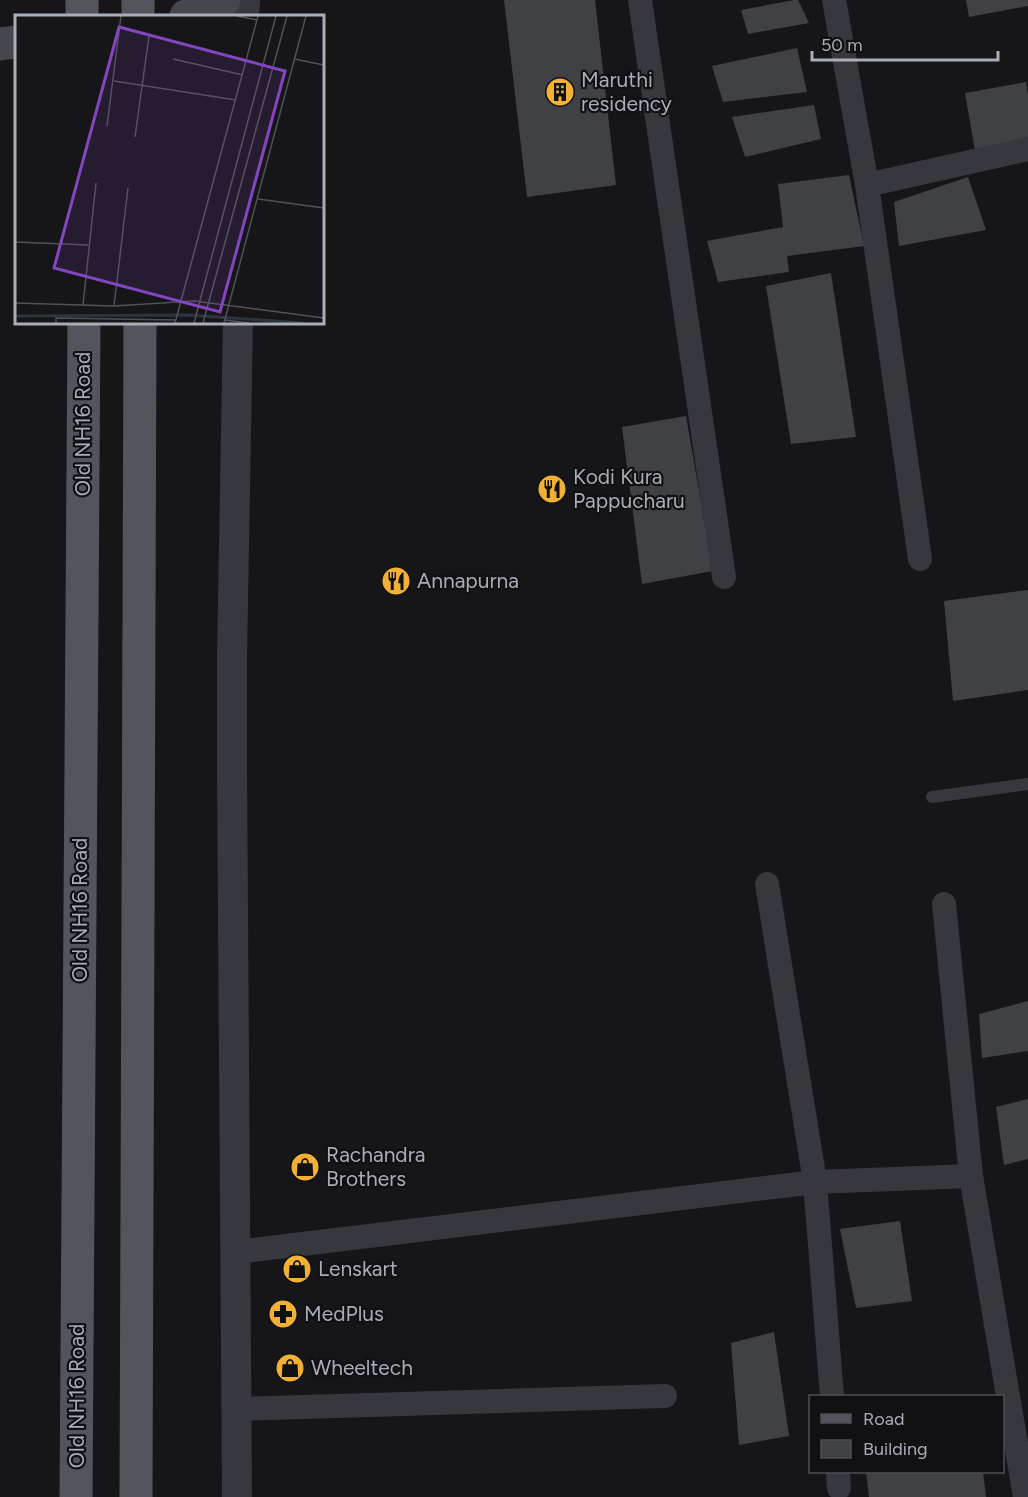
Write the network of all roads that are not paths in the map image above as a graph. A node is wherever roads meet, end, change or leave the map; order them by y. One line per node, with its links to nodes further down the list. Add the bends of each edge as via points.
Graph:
1 (224, 0): 4 (main road)
2 (640, 0): 13 (street)
3 (834, 0): 8 (street)
4 (189, 15)
5 (15, 42): 6 (main road)
6 (0, 44)
7 (1028, 149): 8 (street)
8 (867, 185): 12 (street)
9 (84, 324): 25 (main road, Old NH16 Road)
10 (140, 324): 24 (main road, via 136,1375)
11 (238, 324): 20 (street, via 232,657)
12 (920, 559)
13 (724, 577)
14 (1028, 784): 15 (lane)
15 (932, 797)
16 (767, 884): 19 (street)
17 (944, 904): 18 (street)
18 (971, 1176): 19 (street); 27 (street)
19 (815, 1182): 20 (street); 21 (street)
20 (236, 1252): 23 (street)
21 (832, 1395)
22 (665, 1396): 23 (street)
23 (237, 1409): 26 (street)
24 (142, 1491)
25 (76, 1497)
26 (237, 1497)
27 (1025, 1497)

